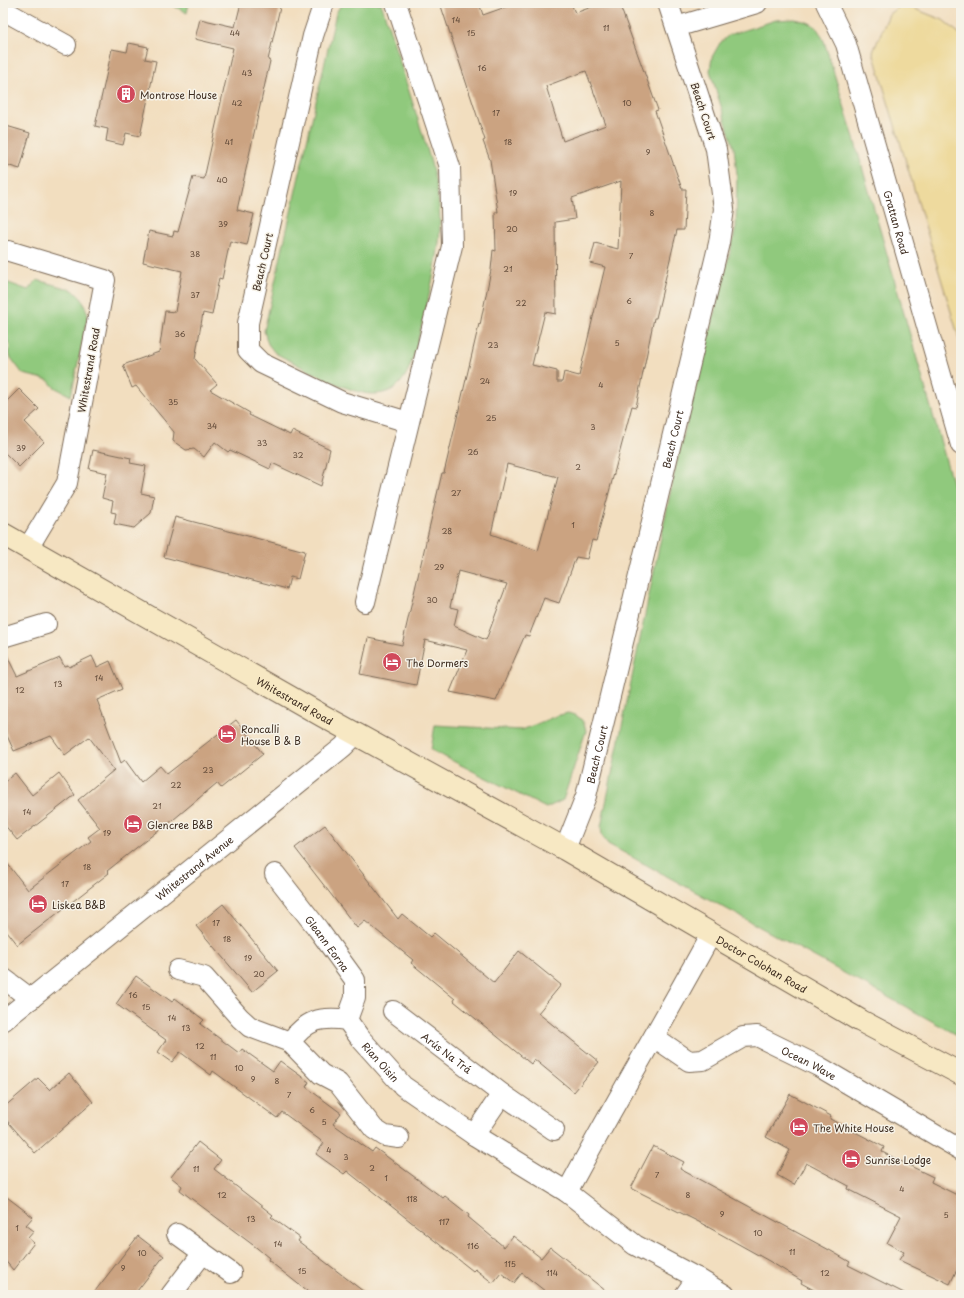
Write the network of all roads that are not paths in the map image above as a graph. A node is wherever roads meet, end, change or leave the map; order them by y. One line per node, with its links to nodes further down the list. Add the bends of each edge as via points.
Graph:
1 (324, 3): 10 (street, Beach Court, via 313,36 248,323 248,350 261,364 342,402)
2 (396, 3): 10 (street, via 450,167 452,246)
3 (668, 3): 7 (street, Beach Court)
4 (757, 3): 7 (street)
5 (826, 3): 11 (street, Grattan Road, via 846,44)
6 (3, 10): 8 (street)
7 (676, 27): 18 (street, Beach Court, via 716,148 724,209 586,796)
8 (66, 45)
9 (9, 251): 13 (street, Whitestrand Road, via 105,280 67,483)
10 (408, 422): 14 (street)
11 (961, 445)
12 (3, 534): 13 (main road, Whitestrand Road)
13 (28, 548): 17 (main road, Whitestrand Road)
14 (365, 602)
15 (46, 624): 16 (street)
16 (3, 637)
17 (356, 734): 18 (main road, Whitestrand Road); 23 (street, Whitestrand Avenue)
18 (565, 849): 20 (main road, Doctor Colohan Road)
19 (275, 874): 25 (street, Gleann Eorna, via 355,980 354,998)
20 (711, 934): 27 (street); 29 (main road, Doctor Colohan Road, via 861,1021)
21 (178, 970): 28 (street, via 204,977 250,1027)
22 (3, 978): 23 (street)
23 (31, 998): 26 (street, Whitestrand Avenue)
24 (393, 1011): 30 (street, Arús Na Trá)
25 (347, 1020): 28 (street, via 314,1020); 32 (street, Rian Oisin, via 403,1086)
26 (3, 1021)
27 (654, 1038): 34 (street, Ocean Wave, via 689,1061 703,1060 743,1037 757,1036 818,1066); 35 (street)
28 (290, 1042): 33 (street, via 320,1074 338,1083 374,1129 385,1136)
29 (961, 1074)
30 (502, 1094): 31 (street, Arús Na Trá); 32 (street)
31 (554, 1130)
32 (474, 1135): 35 (street)
33 (399, 1138)
34 (961, 1150)
35 (567, 1192): 39 (street, via 635,1245)
36 (177, 1234): 37 (street)
37 (204, 1253): 38 (street); 40 (street)
38 (231, 1273)
39 (698, 1278): 41 (street); 42 (street)
40 (171, 1295)
41 (685, 1295)
42 (725, 1295)

